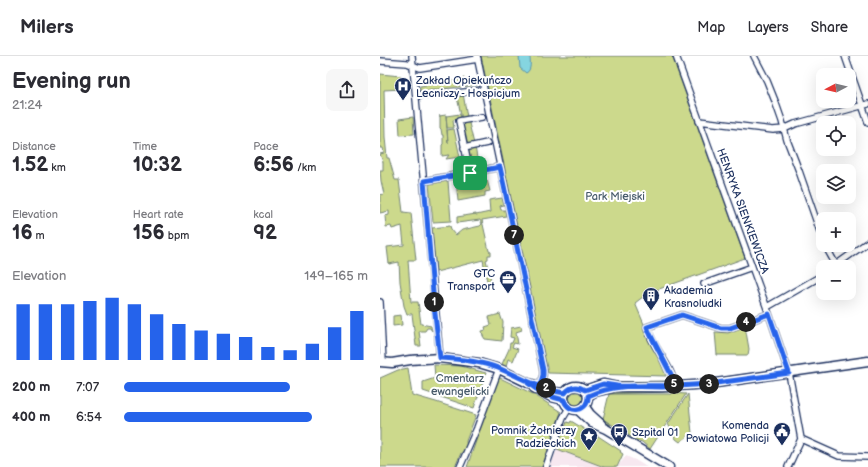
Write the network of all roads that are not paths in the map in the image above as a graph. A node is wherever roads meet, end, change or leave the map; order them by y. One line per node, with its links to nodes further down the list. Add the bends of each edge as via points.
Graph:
1 (412, 56): 7 (street)
2 (676, 56): 12 (street, HENRYKA SIENKIEWICZA)
3 (754, 56): 14 (street, via 767,81)
4 (845, 56): 10 (street)
5 (477, 57): 7 (street, via 420,68); 8 (street)
6 (380, 61): 7 (street)
7 (414, 66): 9 (street)
8 (484, 90): 9 (street); 17 (street)
9 (417, 95): 19 (street)
10 (865, 105): 13 (street); 14 (street)
11 (482, 117): 16 (street, via 459,121)
12 (699, 121): 14 (street, via 759,129); 23 (street, HENRYKA SIENKIEWICZA)
13 (868, 122)
14 (784, 129): 20 (street)
15 (487, 143): 16 (street)
16 (464, 148): 18 (street)
17 (500, 167): 18 (street); 36 (street, via 543,370)
18 (470, 173): 19 (street)
19 (424, 181): 30 (street)
20 (816, 220)
21 (868, 242): 22 (street)
22 (842, 260)
23 (752, 267): 25 (street); 27 (street, HENRYKA SIENKIEWICZA)
24 (816, 279): 27 (street)
25 (704, 284)
26 (380, 302): 29 (street)
27 (767, 307): 28 (street, HENRYKA SIENKIEWICZA)
28 (769, 314): 34 (street, HENRYKA SIENKIEWICZA); 37 (street, via 730,328 717,327 682,315 647,327 674,380)
29 (381, 338): 32 (street)
30 (440, 358): 32 (street); 33 (street)
31 (868, 361): 34 (street)
32 (381, 364)
33 (499, 368): 35 (street); 44 (street)
34 (789, 373): 37 (street); 42 (street, HENRYKA SIENKIEWICZA)
35 (528, 383): 36 (street); 39 (street, via 551,397)
36 (540, 386): 39 (street)
37 (674, 386): 38 (street, via 603,384)
38 (586, 393): 39 (street, via 578,386 574,386); 41 (street, via 587,403)
39 (565, 396): 40 (street)
40 (569, 408): 41 (street); 45 (street)
41 (582, 408): 46 (street, via 592,423)
42 (800, 438): 43 (street, via 839,456); 47 (street)
43 (868, 458)
44 (460, 467)
45 (546, 467)
46 (669, 467)
47 (788, 467)

